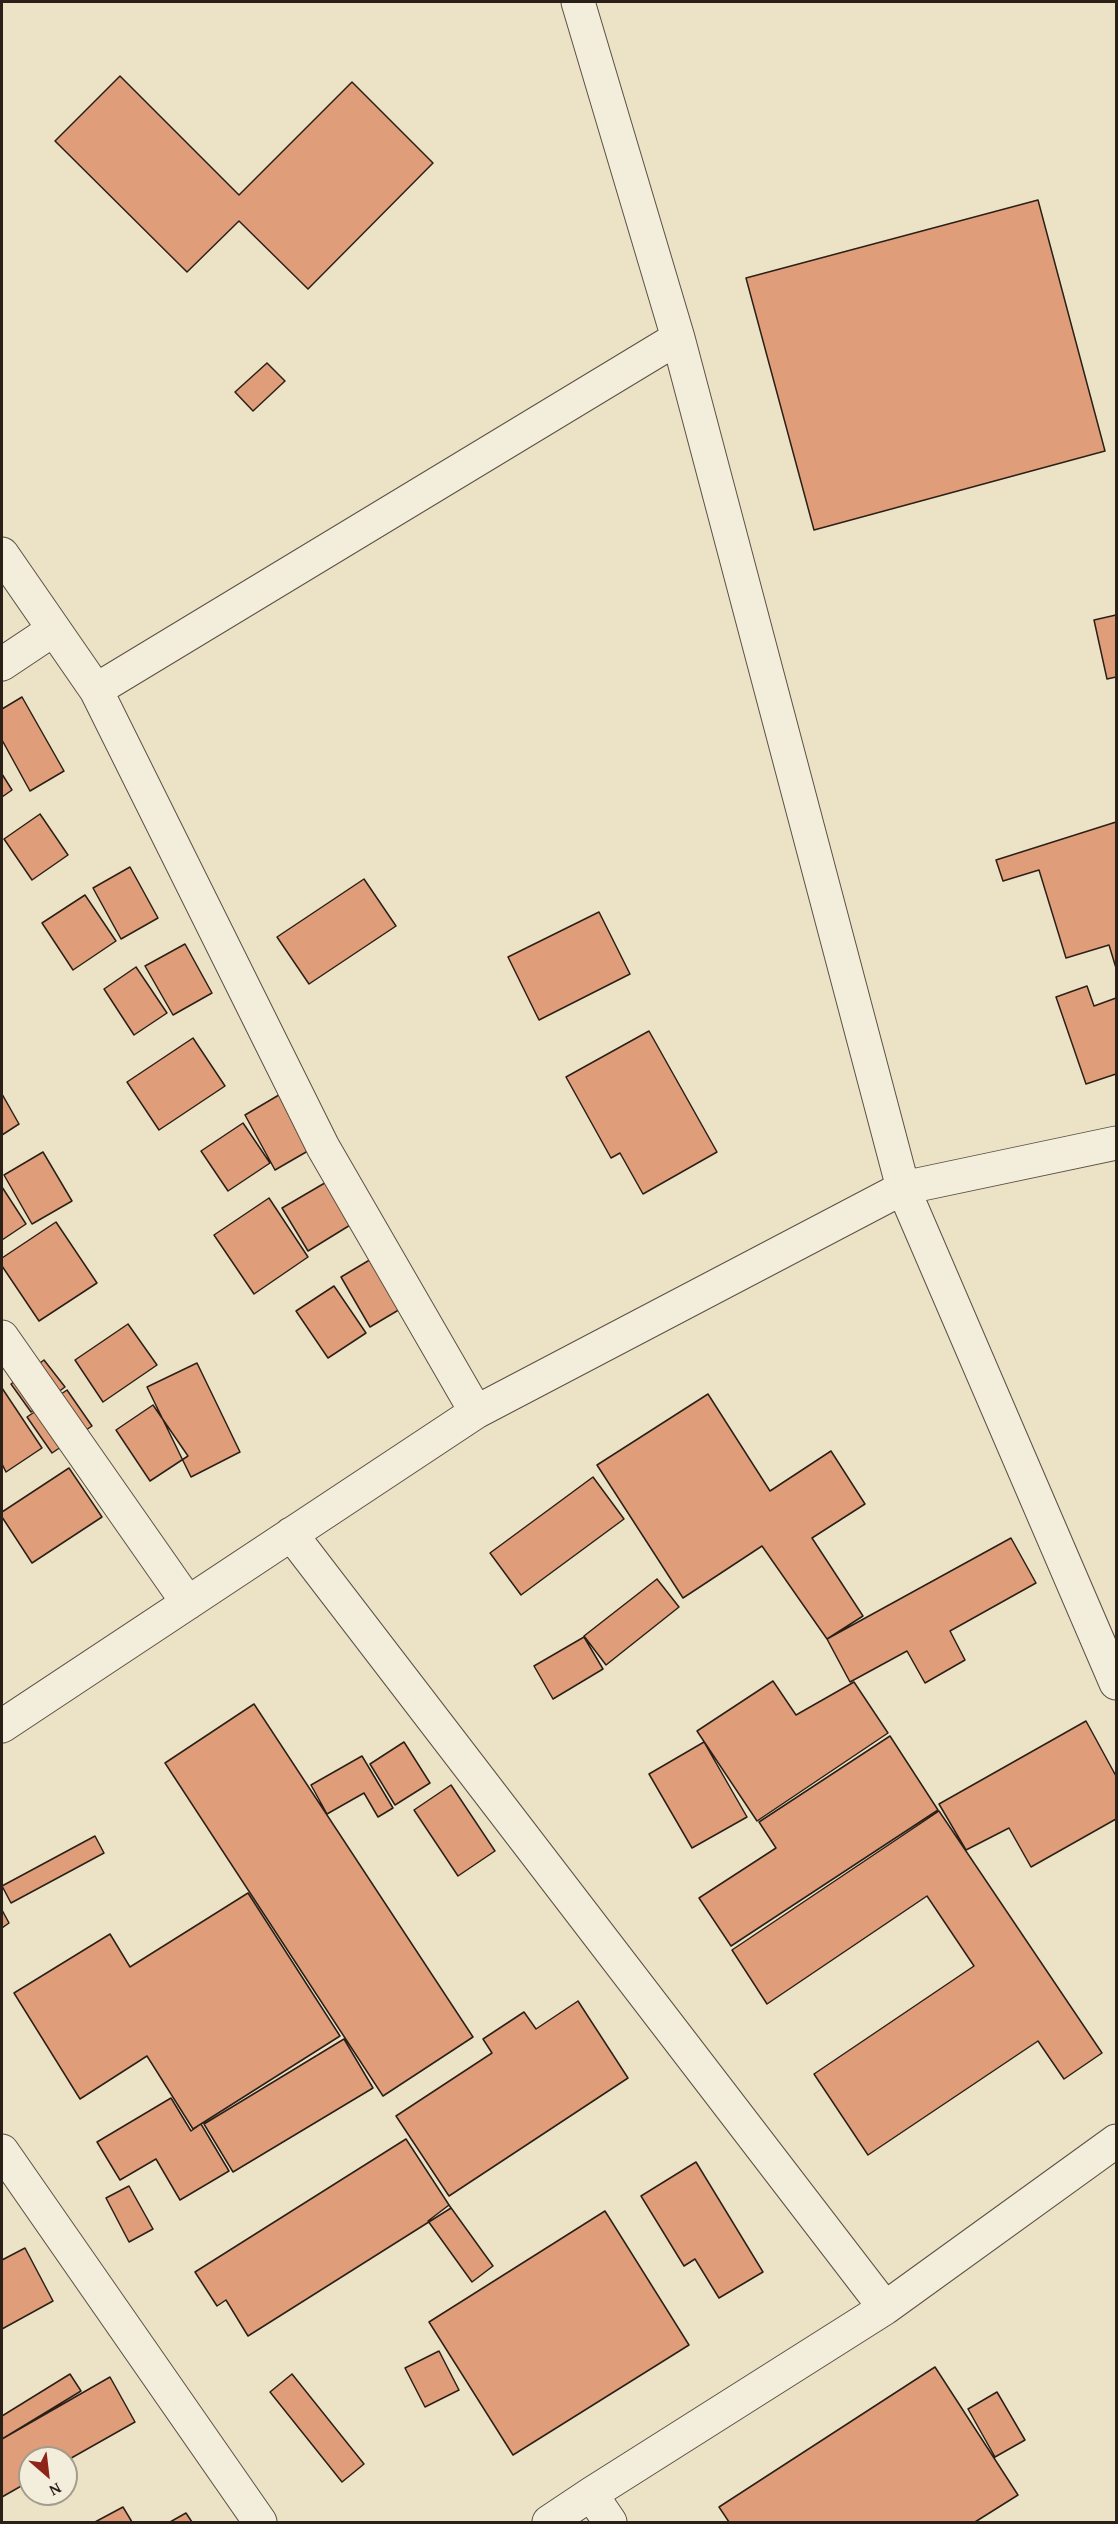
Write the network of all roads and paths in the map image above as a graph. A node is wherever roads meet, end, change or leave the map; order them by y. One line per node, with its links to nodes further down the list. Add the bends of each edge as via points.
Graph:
1 (578, 2): 2 (street)
2 (678, 338): 6 (street); 8 (street)
3 (2, 554): 4 (street)
4 (53, 630): 5 (street); 6 (street)
5 (2, 664)
6 (96, 690): 10 (street, via 323,1147)
7 (1116, 1143): 8 (street)
8 (903, 1188): 10 (street); 13 (street)
9 (2, 1337): 12 (street)
10 (476, 1412): 11 (street)
11 (291, 1534): 12 (street); 17 (street)
12 (188, 1603): 14 (street)
13 (1116, 1683)
14 (2, 1726)
15 (1116, 2141): 17 (street)
16 (2, 2151): 19 (street)
17 (885, 2308): 18 (street)
18 (591, 2494): 20 (street); 21 (street)
19 (260, 2523)
20 (549, 2523)
21 (610, 2523)

